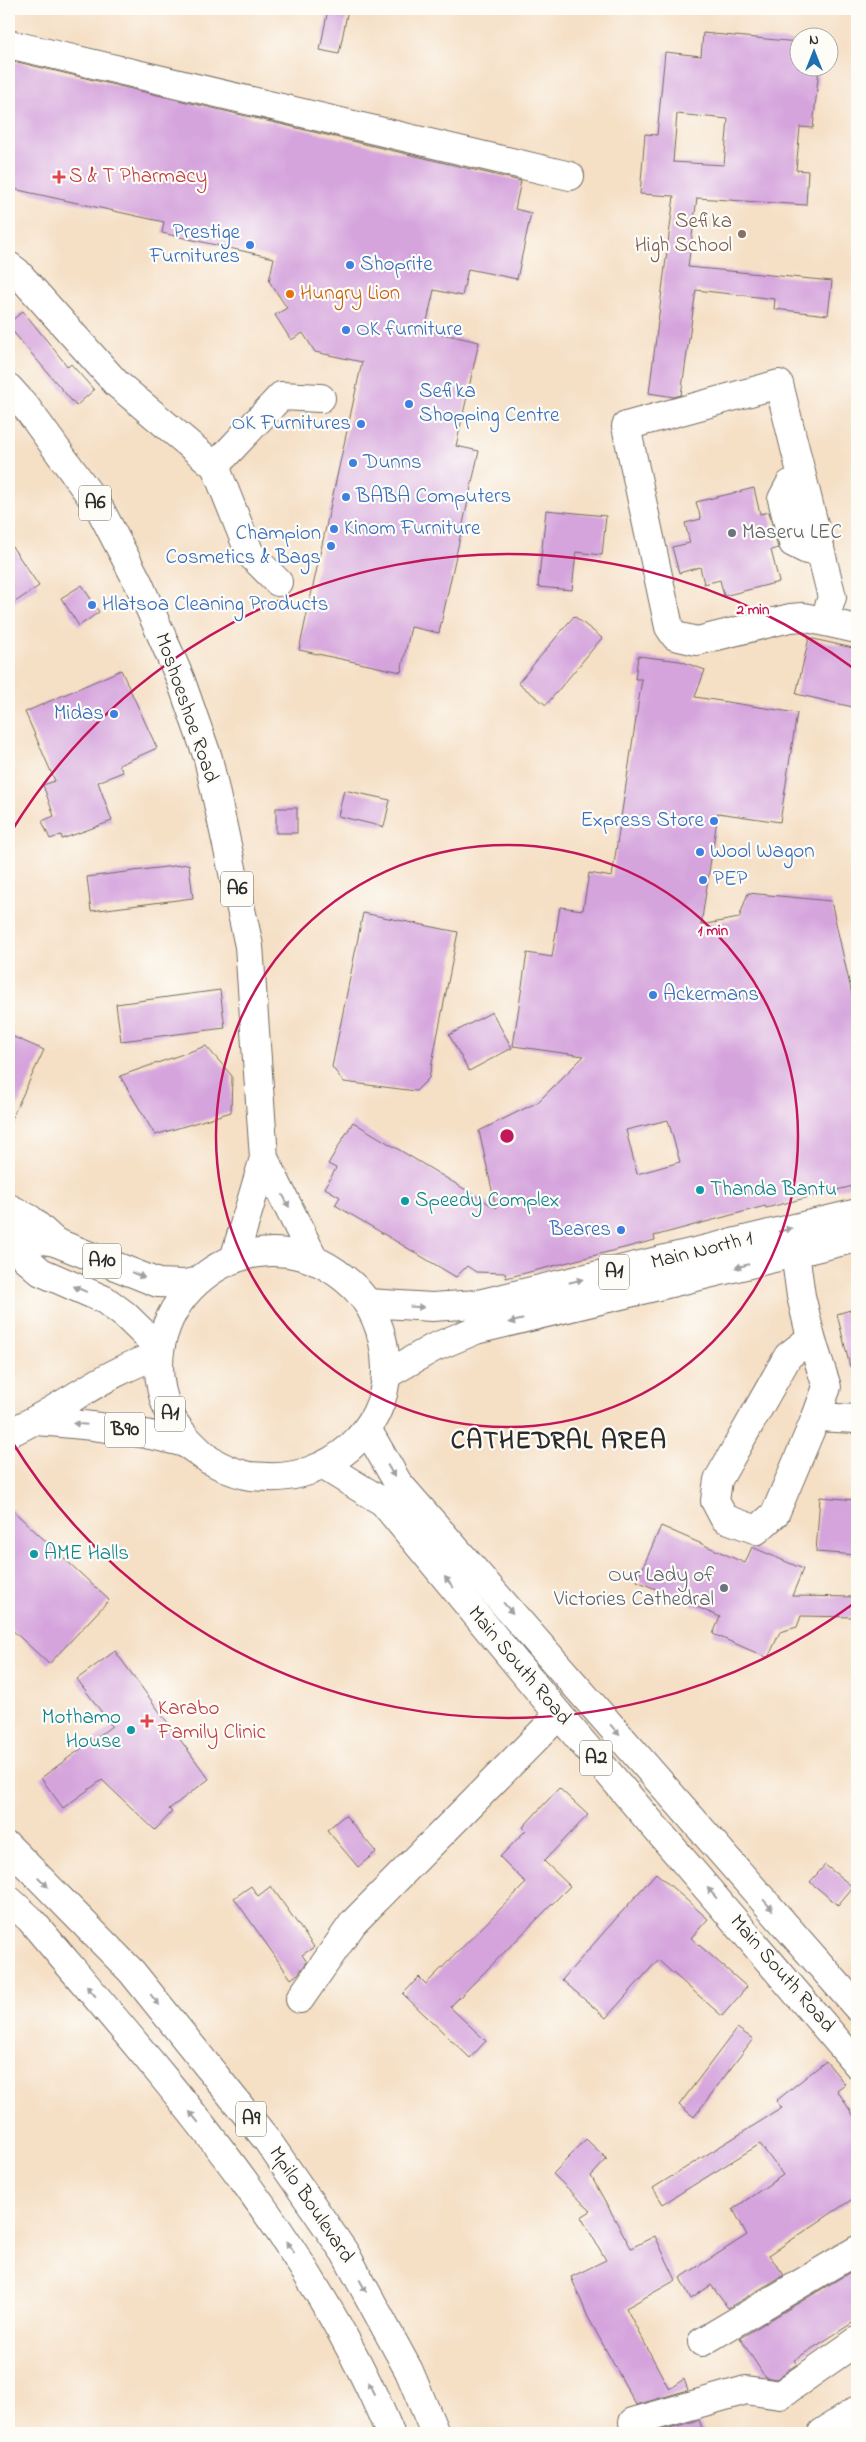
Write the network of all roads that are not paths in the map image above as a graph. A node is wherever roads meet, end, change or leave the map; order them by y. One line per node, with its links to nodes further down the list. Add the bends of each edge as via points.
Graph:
1 (9, 44): 2 (main road)
2 (570, 176)
3 (13, 269): 6 (main road, via 116,383)
4 (9, 388): 10 (main road, Moshoeshoe Road / A6, via 100,509 139,584 180,678 208,758 249,946)
5 (322, 398): 6 (main road, via 281,396)
6 (215, 466): 7 (main road, via 250,554)
7 (278, 582)
8 (824, 622): 8 (main road, via 803,617 790,618 697,642 675,636 669,627 626,426 779,384 832,597); 9 (main road)
9 (857, 629)
10 (264, 1158): 18 (main road, Moshoeshoe Road / A6); 20 (main road, Moshoeshoe Road / A6, one-way to 20)
11 (9, 1208): 15 (main road, via 30,1219)
12 (857, 1213): 23 (main road, Main North 1 / A1, one-way to 12, via 432,1308 478,1304)
13 (9, 1234): 15 (main road, A10)
14 (857, 1238): 17 (main road, Main North 1 / A1)
15 (56, 1242): 22 (main road, A10, one-way to 22, via 158,1283)
16 (9, 1244): 21 (main road, A10)
17 (795, 1254): 24 (main road); 26 (main road, Main North 1 / A1, one-way to 26, via 476,1330 433,1348)
18 (234, 1259): 20 (main road, A1, via 261,1253 289,1253); 22 (main road, A1, via 213,1268)
19 (9, 1260): 21 (main road)
20 (316, 1261): 23 (main road, A1, via 342,1276)
21 (41, 1272): 25 (main road, A10, one-way to 21, via 125,1315 105,1300)
22 (196, 1282): 25 (main road, A1, via 179,1301)
23 (368, 1304): 26 (main road, A1, via 386,1350)
24 (811, 1338): 27 (main road, via 827,1387); 27 (main road, via 788,1356 718,1480 715,1501 724,1518 757,1530 775,1514)
25 (153, 1355): 29 (main road, B90, via 74,1395); 32 (main road, A1, via 170,1414 186,1440)
26 (386, 1375): 30 (main road, A1, via 380,1403)
27 (816, 1417): 28 (main road)
28 (857, 1419)
29 (35, 1421): 31 (main road, B90); 32 (main road, B90, one-way to 29, via 183,1442 143,1432)
30 (367, 1429): 33 (main road, A1, via 348,1451); 38 (main road, Main South Road / A2, one-way to 38, via 398,1483)
31 (9, 1433)
32 (210, 1460): 33 (main road, A1, via 246,1476 286,1478)
33 (324, 1466): 34 (main road, Main South Road / A2, one-way to 33, via 383,1502)
34 (559, 1715): 37 (main road, via 353,1923); 39 (main road, Main South Road / A2, one-way to 34)
35 (9, 1847): 47 (main road, Mpilo Boulevard / A9, one-way to 47, via 132,1972 268,2140 345,2253 409,2371)
36 (9, 1900): 46 (main road, Mpilo Boulevard / A9, one-way to 36, via 372,2390 311,2277 237,2169 30,1919)
37 (300, 1999)
38 (857, 2008)
39 (857, 2064)
40 (857, 2250): 42 (main road)
41 (857, 2341): 44 (main road, via 780,2395 746,2390)
42 (702, 2342)
43 (857, 2410): 45 (main road)
44 (634, 2422)
45 (830, 2431)
46 (390, 2433)
47 (435, 2433)

